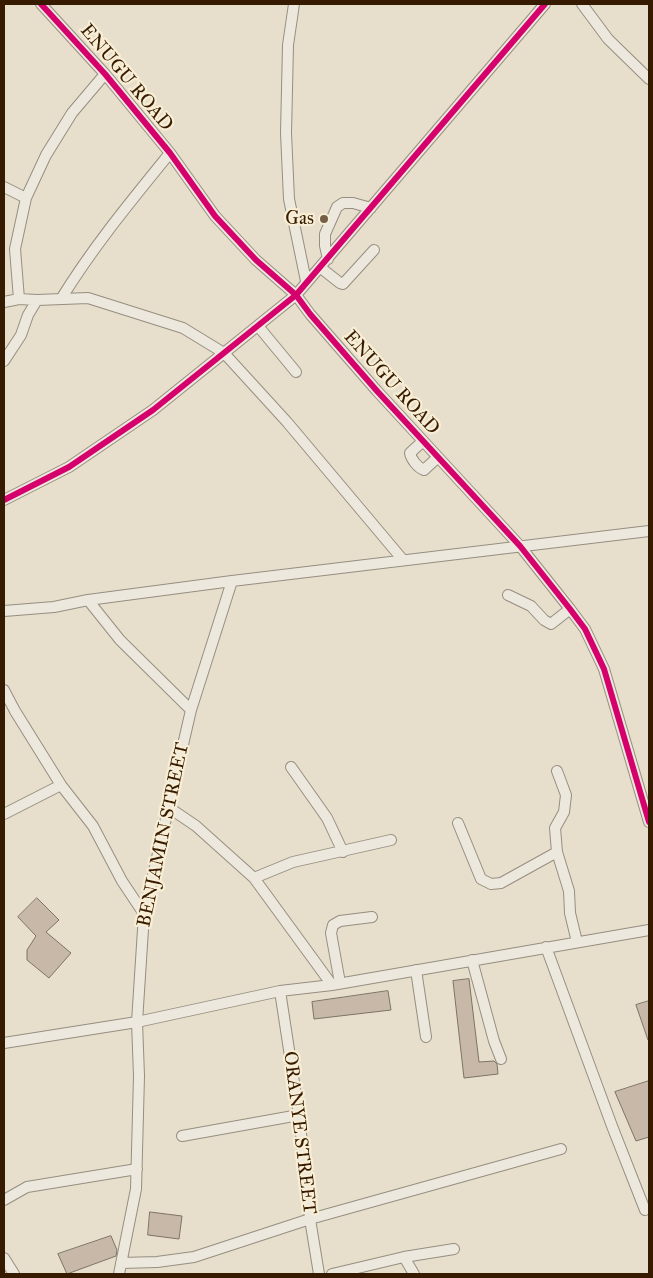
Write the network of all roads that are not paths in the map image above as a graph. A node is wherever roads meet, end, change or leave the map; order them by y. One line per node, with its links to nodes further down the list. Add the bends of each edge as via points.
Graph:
1 (41, 4): 5 (street, ENUGU ROAD)
2 (294, 4): 14 (street, via 288,45 286,133 289,199)
3 (545, 4): 10 (street)
4 (582, 4): 6 (street, via 608,39)
5 (105, 74): 7 (street, ENUGU ROAD); 9 (street, via 72,114 46,155)
6 (649, 79)
7 (170, 153): 15 (street, ENUGU ROAD, via 215,216 256,260); 17 (street, via 107,230)
8 (4, 187): 9 (street)
9 (26, 198): 16 (street, via 15,248)
10 (371, 208): 12 (street); 12 (street, via 343,203 337,207 325,234)
11 (374, 250): 13 (street, via 343,284)
12 (328, 259): 13 (street)
13 (321, 268): 14 (street)
14 (306, 281): 15 (street)
15 (296, 295): 20 (street); 24 (street, ENUGU ROAD)
16 (19, 299): 18 (street); 19 (street)
17 (61, 299): 18 (street); 21 (street, via 88,298 143,314 183,328)
18 (37, 300): 22 (street)
19 (4, 302)
20 (258, 326): 21 (street); 23 (street)
21 (224, 353): 26 (street, via 153,410 77,462); 29 (street, via 287,422)
22 (4, 361)
23 (296, 372)
24 (422, 441): 25 (street, ENUGU ROAD); 25 (street, via 410,453 420,468 424,470)
25 (438, 457): 28 (street, ENUGU ROAD)
26 (4, 500)
27 (649, 531): 28 (street)
28 (520, 546): 29 (street); 33 (street, ENUGU ROAD)
29 (403, 560): 30 (street)
30 (232, 581): 32 (street); 36 (street, BENJAMIN STREET)
31 (508, 595): 33 (street, via 531,606 551,624)
32 (88, 600): 34 (street, via 54,607); 36 (street, via 120,640)
33 (570, 609): 42 (street, ENUGU ROAD, via 585,629 604,669)
34 (4, 611)
35 (4, 690): 39 (street)
36 (191, 710): 40 (street, BENJAMIN STREET)
37 (291, 767): 45 (street, via 327,818)
38 (557, 771): 46 (street, via 566,795 564,812 556,828)
39 (61, 784): 41 (street); 48 (street, via 94,826 122,881)
40 (168, 807): 47 (street, via 196,826); 48 (street, BENJAMIN STREET)
41 (4, 814)
42 (649, 822)
43 (458, 823): 46 (street, via 480,879 491,884 501,883)
44 (391, 840): 45 (street)
45 (343, 852): 47 (street, via 294,862)
46 (557, 852): 51 (street, via 569,891)
47 (254, 878): 55 (street)
48 (144, 914): 57 (street, BENJAMIN STREET)
49 (372, 917): 55 (street, via 340,921 333,925)
50 (649, 930): 51 (street)
51 (577, 942): 52 (street)
52 (546, 947): 53 (street); 66 (street)
53 (472, 960): 54 (street); 60 (street)
54 (416, 970): 55 (street); 58 (street)
55 (336, 984): 56 (street)
56 (280, 991): 57 (street); 61 (street, ORANYE STREET)
57 (137, 1022): 59 (street); 64 (street, BENJAMIN STREET, via 140,1076)
58 (426, 1038)
59 (4, 1040)
60 (501, 1059)
61 (299, 1115): 62 (street); 67 (street, ORANYE STREET)
62 (182, 1136)
63 (561, 1149): 67 (street)
64 (137, 1169): 65 (street, via 27,1187); 71 (street, BENJAMIN STREET)
65 (4, 1200)
66 (645, 1210)
67 (310, 1219): 71 (street, via 194,1257); 74 (street, ORANYE STREET)
68 (454, 1249): 69 (street)
69 (404, 1257): 75 (street); 76 (street)
70 (4, 1258): 72 (street)
71 (121, 1263): 73 (street, BENJAMIN STREET)
72 (14, 1274)
73 (119, 1274)
74 (319, 1274)
75 (332, 1274)
76 (414, 1274)

